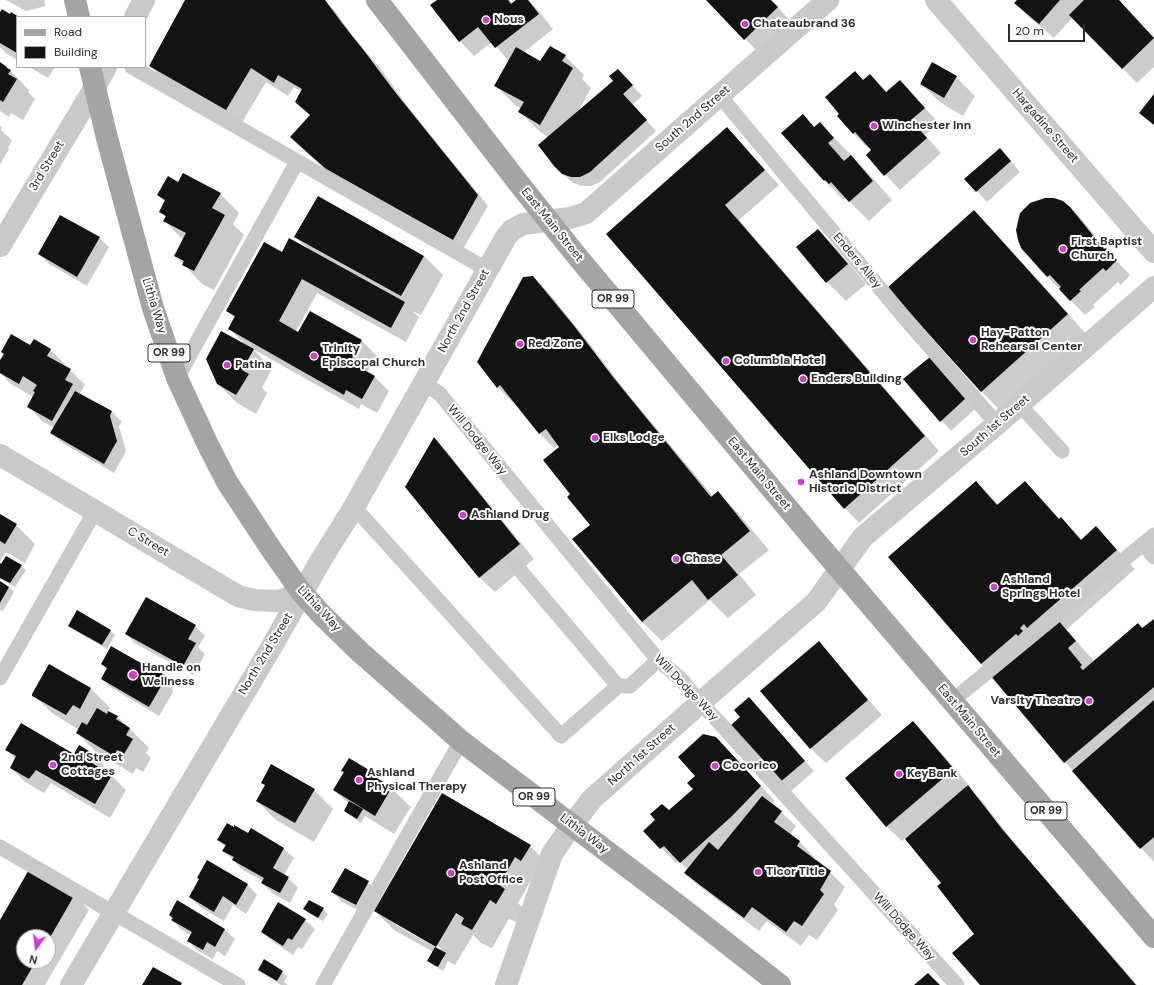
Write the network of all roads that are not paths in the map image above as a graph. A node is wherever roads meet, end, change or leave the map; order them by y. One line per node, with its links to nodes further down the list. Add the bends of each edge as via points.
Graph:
1 (75, 0): 6 (main road)
2 (144, 0): 7 (street)
3 (377, 0): 13 (main road, East Main Street / OR 99)
4 (828, 0): 11 (street, South 2nd Street)
5 (936, 0): 15 (street, Hargadine Street)
6 (79, 16)
7 (135, 16)
8 (105, 68): 10 (street, 3rd Street)
9 (134, 68): 12 (lane)
10 (93, 77): 14 (street, 3rd Street); 18 (main road, Lithia Way / OR 99, via 106,138 153,308)
11 (720, 96): 13 (street, South 2nd Street, via 586,212 570,218); 21 (lane, Enders Alley, via 903,316)
12 (297, 162): 16 (lane); 18 (lane)
13 (548, 221): 16 (street, North 2nd Street, via 523,224 512,230); 29 (main road, East Main Street / OR 99)
14 (0, 246)
15 (1154, 252)
16 (488, 270): 19 (street, North 2nd Street)
17 (1154, 287): 20 (street, South 1st Street)
18 (177, 378): 30 (main road, Lithia Way / OR 99, via 228,482)
19 (424, 382): 24 (street, North 2nd Street); 31 (lane, Will Dodge Way, via 440,394)
20 (1019, 404): 21 (street, South 1st Street); 22 (lane)
21 (997, 424): 29 (street, South 1st Street, via 863,537)
22 (1062, 451)
23 (0, 455): 25 (street, C Street)
24 (354, 507): 30 (street, North 2nd Street); 33 (lane, via 561,736)
25 (96, 511): 30 (street, C Street, via 238,596 254,600 279,601); 32 (lane)
26 (1149, 540): 27 (lane); 34 (lane)
27 (1154, 557)
28 (513, 562): 33 (lane)
29 (841, 569): 34 (main road, East Main Street / OR 99); 35 (street, North 1st Street, via 816,602)
30 (302, 593): 36 (main road, Lithia Way / OR 99, via 360,652); 39 (street, North 2nd Street)
31 (658, 660): 33 (lane, via 630,686); 35 (lane, Will Dodge Way, via 682,680)
32 (0, 678)
33 (618, 686)
34 (952, 701): 40 (main road, East Main Street / OR 99)
35 (700, 703): 37 (street, North 1st Street, via 592,799); 46 (lane, Will Dodge Way)
36 (461, 741): 37 (main road, Lithia Way / OR 99); 43 (lane)
37 (572, 825): 44 (street, North 1st Street, via 552,854); 45 (main road, Lithia Way / OR 99)
38 (0, 847): 39 (lane)
39 (113, 912): 41 (street, North 2nd Street); 42 (lane)
40 (1154, 937)
41 (71, 985)
42 (238, 985)
43 (323, 985)
44 (506, 985)
45 (780, 985)
46 (957, 985)

